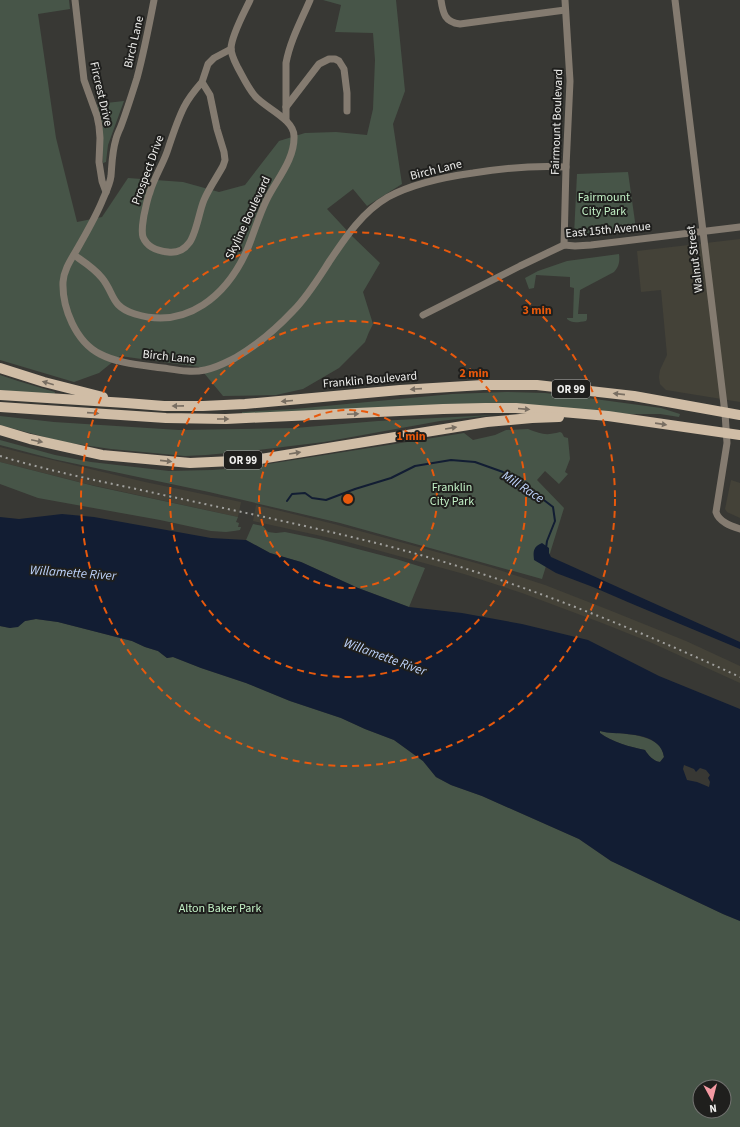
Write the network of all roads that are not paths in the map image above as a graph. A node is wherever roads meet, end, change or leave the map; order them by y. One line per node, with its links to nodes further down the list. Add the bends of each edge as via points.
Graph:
1 (75, 0): 15 (street, Fircrest Drive, via 84,80 99,126 99,162)
2 (154, 0): 15 (street, Birch Lane, via 137,77 116,138)
3 (250, 0): 9 (street)
4 (310, 0): 11 (street, via 288,54)
5 (441, 0): 8 (street, via 444,15 448,20 460,24)
6 (565, 0): 8 (street, Fairmount Boulevard)
7 (675, 0): 17 (street, Walnut Street)
8 (565, 10): 14 (street, Fairmount Boulevard, via 570,81)
9 (231, 49): 10 (street, Prospect Drive, via 208,64); 13 (street, via 254,96)
10 (202, 82): 10 (street, Prospect Drive, via 191,94 179,117 147,201 143,237 146,243 158,250 174,252 189,244 204,199 225,160 210,95)
11 (286, 107): 12 (street, via 319,64 335,59 344,68); 13 (street)
12 (347, 110)
13 (286, 120): 19 (street, Skyline Boulevard, via 294,132 293,148 267,199 246,251 224,286 198,308 170,318 127,311 112,298 104,280)
14 (566, 167): 18 (street, Fairmount Boulevard); 19 (street, Birch Lane, via 538,166 454,176 429,181 390,196 367,213 346,237 295,310 246,352 225,364 203,371 183,371 128,363 102,356 87,345 69,316 65,301 65,272)
15 (106, 192): 19 (street, Birch Lane)
16 (740, 227): 17 (street, East 15th Avenue)
17 (703, 232): 18 (street, East 15th Avenue, via 589,245); 25 (street, Walnut Street)
18 (564, 244): 20 (street, East 15th Avenue)
19 (74, 254)
20 (423, 315)
21 (0, 368): 23 (main road, one-way to 21)
22 (0, 395): 23 (main road, Franklin Boulevard)
23 (126, 403): 25 (main road, Franklin Boulevard / OR 99, one-way to 23, via 634,396 537,385 483,384 245,404 164,406)
24 (0, 407): 27 (main road, one-way to 27, via 166,418 226,419 485,408 516,408)
25 (725, 413): 26 (main road, Franklin Boulevard / OR 99); 29 (street, Walnut Street)
26 (740, 415)
27 (608, 416): 28 (main road, OR 99, one-way to 27, via 102,455 190,463 254,460 488,422); 29 (main road, OR 99, one-way to 29)
28 (0, 430)
29 (727, 434): 30 (main road, OR 99); 31 (street, Walnut Street, via 716,507 717,516)
30 (740, 435)
31 (740, 529)

